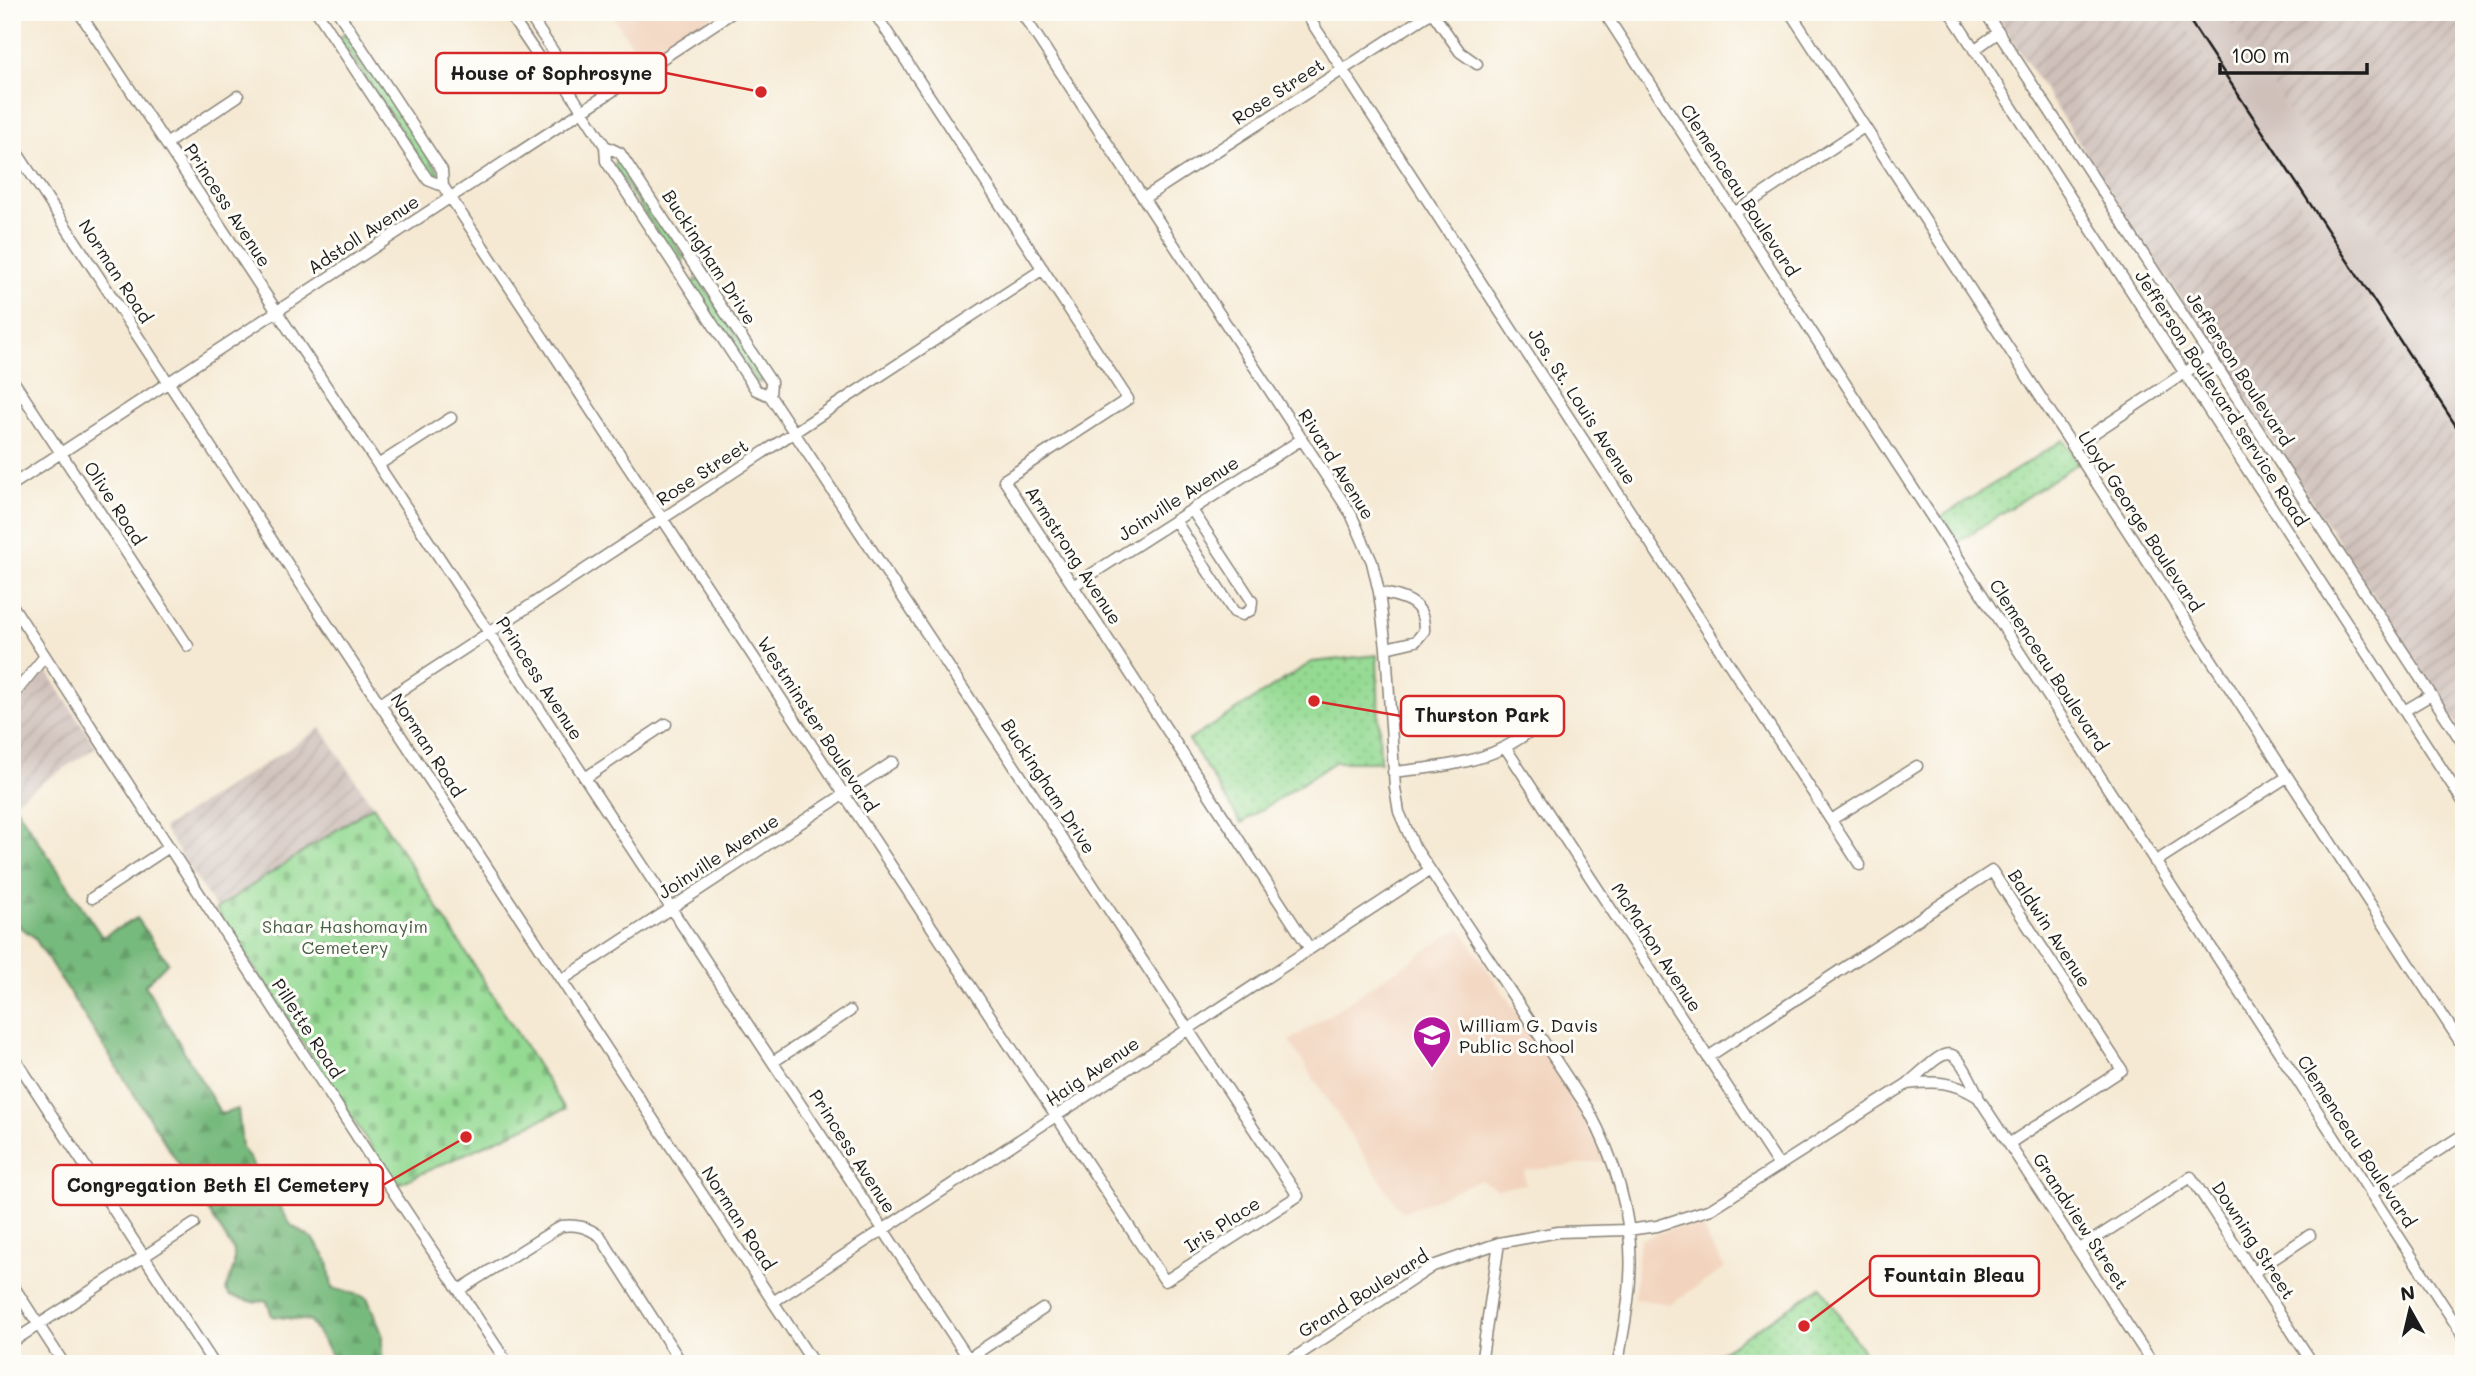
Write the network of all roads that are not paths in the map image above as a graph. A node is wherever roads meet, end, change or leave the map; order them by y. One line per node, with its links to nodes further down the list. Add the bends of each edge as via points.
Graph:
1 (79, 12): 23 (street, Princess Avenue)
2 (317, 12): 26 (street, Westminster Boulevard, via 428,180)
3 (338, 12): 26 (street, Westminster Boulevard, via 442,170)
4 (509, 12): 19 (street, Buckingham Drive, via 543,64)
5 (527, 12): 19 (street, Buckingham Drive, via 557,57)
6 (733, 12): 21 (street, Adstoll Avenue)
7 (874, 12): 30 (street, Armstrong Avenue)
8 (1021, 12): 28 (street, Rivard Avenue)
9 (1305, 12): 18 (street, Jos. St. Louis Avenue)
10 (1432, 12): 17 (street, via 1460,52); 18 (street, Rose Street)
11 (1604, 12): 29 (street, Clemenceau Boulevard)
12 (1790, 12): 22 (street, Lloyd George Boulevard)
13 (1950, 12): 16 (street, Jefferson Boulevard service Road)
14 (1985, 12): 15 (street, Jefferson Boulevard)
15 (1999, 32): 16 (street); 32 (street, Jefferson Boulevard)
16 (1974, 50): 33 (street, Jefferson Boulevard service Road)
17 (1477, 64)
18 (1343, 70): 28 (street, Rose Street); 69 (street, Jos. St. Louis Avenue)
19 (557, 72): 21 (street, Buckingham Drive)
20 (238, 96): 23 (street)
21 (582, 111): 25 (street, Buckingham Drive); 27 (street, Adstoll Avenue)
22 (1864, 127): 29 (street); 40 (street, Lloyd George Boulevard)
23 (166, 144): 31 (street, Princess Avenue)
24 (12, 145): 35 (street, Norman Road)
25 (606, 146): 36 (street, Buckingham Drive, via 607,161 756,390); 36 (street, Buckingham Drive, via 621,153 771,382)
26 (443, 186): 27 (street, Westminster Boulevard)
27 (451, 198): 31 (street, Adstoll Avenue); 45 (street, Westminster Boulevard)
28 (1144, 198): 39 (street, Rivard Avenue)
29 (1734, 213): 71 (street, Clemenceau Boulevard)
30 (1043, 269): 38 (street, Rose Street); 47 (street, Armstrong Avenue, via 1128,399 1004,480)
31 (277, 312): 35 (street, Adstoll Avenue); 42 (street, Princess Avenue)
32 (2210, 356): 33 (street); 54 (street, Jefferson Boulevard)
33 (2185, 373): 40 (street); 57 (street, Jefferson Boulevard service Road)
34 (12, 379): 41 (street, Olive Road)
35 (169, 383): 41 (street, Adstoll Avenue); 56 (street, Norman Road)
36 (770, 396): 38 (street, Buckingham Drive)
37 (451, 418): 42 (street)
38 (794, 433): 45 (street, Rose Street); 79 (street, Buckingham Drive)
39 (1301, 439): 44 (street, Joinville Avenue); 48 (street, Rivard Avenue, via 1351,514 1372,562)
40 (2073, 447): 65 (street, Lloyd George Boulevard)
41 (61, 453): 43 (street, Adstoll Avenue); 51 (street, Olive Road)
42 (379, 465): 50 (street, Princess Avenue)
43 (12, 485)
44 (1192, 510): 46 (street, Joinville Avenue); 46 (street, via 1252,601 1251,610 1242,615 1234,612)
45 (662, 519): 50 (street, Rose Street); 67 (street, Westminster Boulevard)
46 (1175, 520): 47 (street, Joinville Avenue)
47 (1073, 586): 76 (street, Armstrong Avenue)
48 (1379, 592): 52 (street, Rivard Avenue); 52 (street, via 1409,599 1424,620 1424,631 1416,640)
49 (12, 605): 53 (street, Pillette Road)
50 (489, 633): 56 (street, Rose Street); 66 (street, Princess Avenue)
51 (188, 646)
52 (1386, 648): 64 (street, Rivard Avenue)
53 (45, 656): 55 (street); 70 (street, Pillette Road)
54 (2431, 695): 57 (street); 60 (street, Jefferson Boulevard)
55 (12, 697)
56 (380, 704): 77 (street, Norman Road)
57 (2404, 711): 68 (street, Jefferson Boulevard service Road)
58 (1555, 713): 61 (street)
59 (666, 724): 66 (street)
60 (2464, 745)
61 (1505, 747): 64 (street, via 1471,761); 82 (street, McMahon Avenue)
62 (893, 762): 67 (street, Joinville Avenue)
63 (1917, 766): 69 (street)
64 (1393, 772): 73 (street, Rivard Avenue, via 1399,812)
65 (2287, 777): 71 (street); 80 (street, Lloyd George Boulevard)
66 (585, 778): 75 (street, Princess Avenue)
67 (843, 794): 75 (street, Joinville Avenue); 86 (street, Westminster Boulevard)
68 (2464, 803)
69 (1831, 820): 72 (street, Jos. St. Louis Avenue)
70 (169, 847): 74 (street); 102 (street, Pillette Road)
71 (2155, 862): 90 (street, Clemenceau Boulevard)
72 (1860, 865)
73 (1430, 870): 76 (street, Haig Avenue); 94 (street, Rivard Avenue, via 1588,1109 1616,1170)
74 (92, 898)
75 (671, 908): 77 (street, Joinville Avenue); 83 (street, Princess Avenue)
76 (1310, 949): 79 (street, Haig Avenue)
77 (562, 980): 103 (street, Norman Road)
78 (850, 1011): 83 (street)
79 (1187, 1028): 86 (street, Haig Avenue); 91 (street, Buckingham Drive)
80 (2464, 1048)
81 (12, 1054): 98 (street)
82 (1708, 1057): 88 (street, Baldwin Avenue, via 1992,871 2123,1070); 89 (street, McMahon Avenue)
83 (773, 1062): 93 (street, Princess Avenue)
84 (1907, 1084): 85 (street, Grandview Street, via 1947,1083); 85 (street, Grandview Street, via 1946,1054 1956,1056 1965,1067); 89 (street, Grandview Street)
85 (1978, 1097): 88 (street, Grandview Street)
86 (1055, 1116): 93 (street, Haig Avenue); 100 (street, Westminster Boulevard)
87 (2464, 1133): 90 (street)
88 (2010, 1143): 97 (street, Grandview Street)
89 (1779, 1166): 94 (street, Grandview Street, via 1711,1209)
90 (2371, 1194): 106 (street, Clemenceau Boulevard)
91 (1298, 1196): 100 (street, Iris Place)
92 (194, 1224): 98 (street)
93 (884, 1230): 103 (street, Haig Avenue); 108 (street, Princess Avenue)
94 (1628, 1230): 96 (street, Grand Boulevard, via 1558,1232); 116 (street, Rivard Avenue, via 1630,1281)
95 (2310, 1236): 99 (street)
96 (1499, 1243): 114 (street, Grand Boulevard, via 1433,1266); 115 (street)
97 (2079, 1250): 99 (street, Downing Street, via 2192,1177); 117 (street, Grandview Street)
98 (144, 1256): 105 (street); 110 (street)
99 (2254, 1272): 118 (street, Downing Street)
100 (1165, 1281)
101 (12, 1284): 105 (street)
102 (459, 1290): 111 (street, Pillette Road); 112 (street, via 561,1226 589,1228 600,1236)
103 (773, 1302): 113 (street, Norman Road)
104 (1043, 1309): 108 (street)
105 (39, 1325): 107 (street); 109 (street)
106 (2464, 1337)
107 (12, 1342)
108 (970, 1361)
109 (64, 1364)
110 (214, 1364)
111 (508, 1364)
112 (682, 1364)
113 (814, 1364)
114 (1284, 1364)
115 (1481, 1364)
116 (1618, 1364)
117 (2153, 1364)
118 (2314, 1364)

